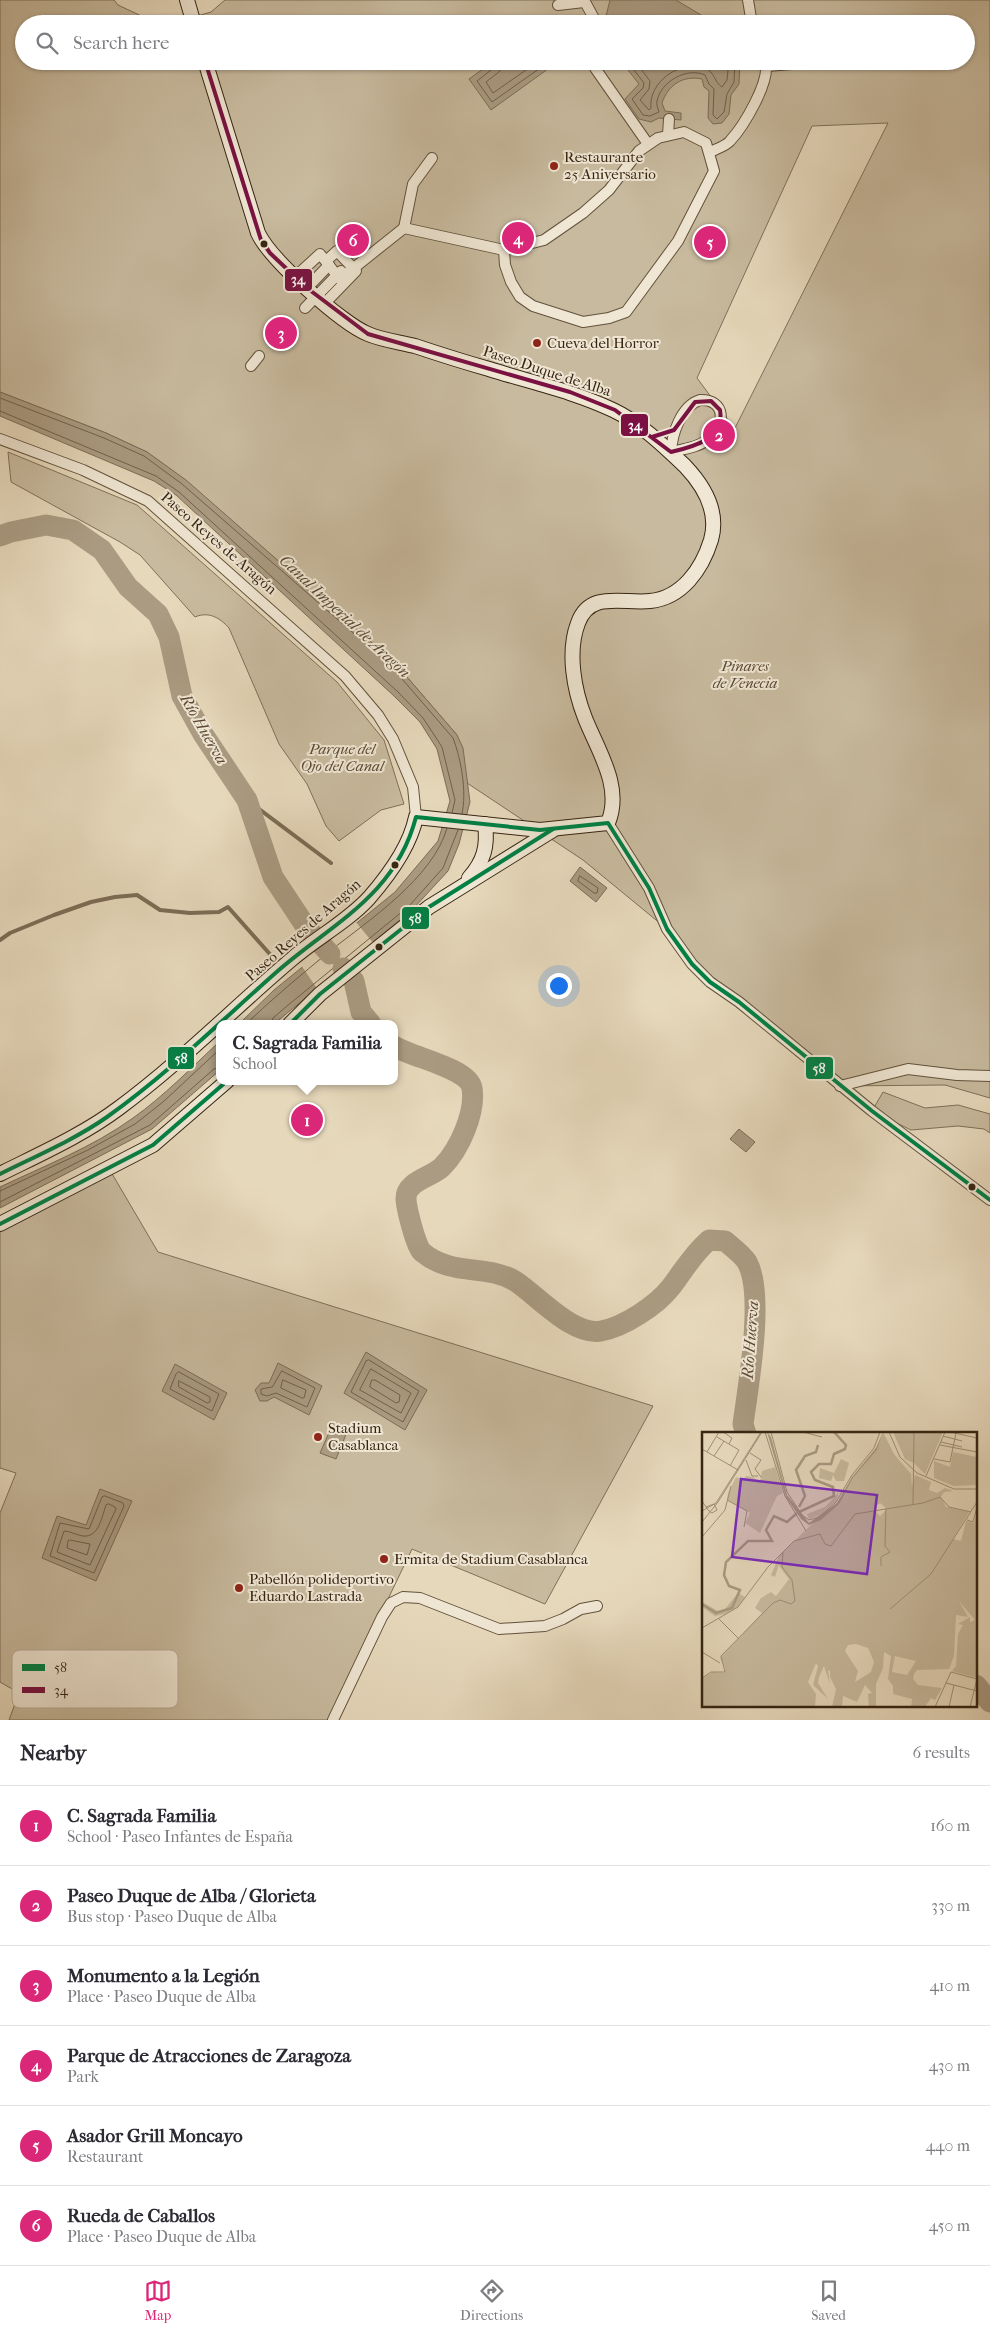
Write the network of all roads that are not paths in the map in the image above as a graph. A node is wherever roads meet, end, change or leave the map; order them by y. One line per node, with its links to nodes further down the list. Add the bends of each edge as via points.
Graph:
1 (187, 0): 5 (street)
2 (748, 0): 7 (street)
3 (584, 1): 4 (street); 6 (street)
4 (558, 5)
5 (191, 15)
6 (592, 15)
7 (750, 15)
8 (209, 70): 20 (street, Paseo Duque de Alba, via 258,233 267,249)
9 (596, 70): 13 (street)
10 (765, 70): 14 (street, via 750,113 729,143)
11 (669, 119): 12 (street)
12 (668, 136): 13 (street); 14 (street, via 684,132 706,142)
13 (648, 144): 17 (street, via 609,190 583,213 544,240)
14 (710, 152): 17 (street, via 714,172 678,242 626,312 583,322 533,306 520,297 511,282 504,265)
15 (432, 158): 16 (street, via 413,184)
16 (404, 228): 17 (street); 18 (street)
17 (504, 250)
18 (345, 260): 19 (street); 19 (street)
19 (333, 270): 20 (street, via 320,254); 21 (street); 21 (street)
20 (295, 277): 21 (street, Paseo Duque de Alba)
21 (316, 296): 22 (street); 26 (street, Paseo Duque de Alba, via 368,334 570,392 614,410)
22 (305, 308)
23 (259, 356): 24 (street)
24 (250, 366)
25 (674, 430): 26 (street); 28 (street); 28 (street, via 695,402 712,402 721,411 722,420 710,438)
26 (652, 437): 28 (street, Paseo Duque de Alba)
27 (0, 439): 29 (street, Paseo Reyes de Aragón, via 83,470 148,501 345,676 378,715 393,739 413,787)
28 (671, 452): 30 (street, Paseo Duque de Alba, via 699,483 711,507 712,537 700,565 682,589 661,599 648,602 612,600 592,604 578,622 574,636 574,670 579,700 611,781 613,804)
29 (416, 817): 31 (street); 34 (street, Paseo Reyes de Aragón, via 411,836 396,863 369,897)
30 (608, 823): 32 (street); 39 (street, via 649,888 667,929 692,964)
31 (479, 824): 32 (street); 33 (street, via 487,845 475,871)
32 (553, 829): 33 (street)
33 (462, 885): 35 (street, via 429,907 320,994)
34 (221, 1020)
35 (294, 1020)
36 (216, 1025): 40 (street, Paseo Reyes de Aragón, via 119,1108)
37 (990, 1076): 39 (street, via 908,1069)
38 (222, 1085): 42 (street, via 144,1151)
39 (840, 1086): 41 (street)
40 (0, 1174)
41 (990, 1200)
42 (0, 1224)
43 (597, 1606): 44 (street, via 580,1609 546,1626 499,1629 420,1598 403,1597 391,1603 382,1617)
44 (333, 1720)

